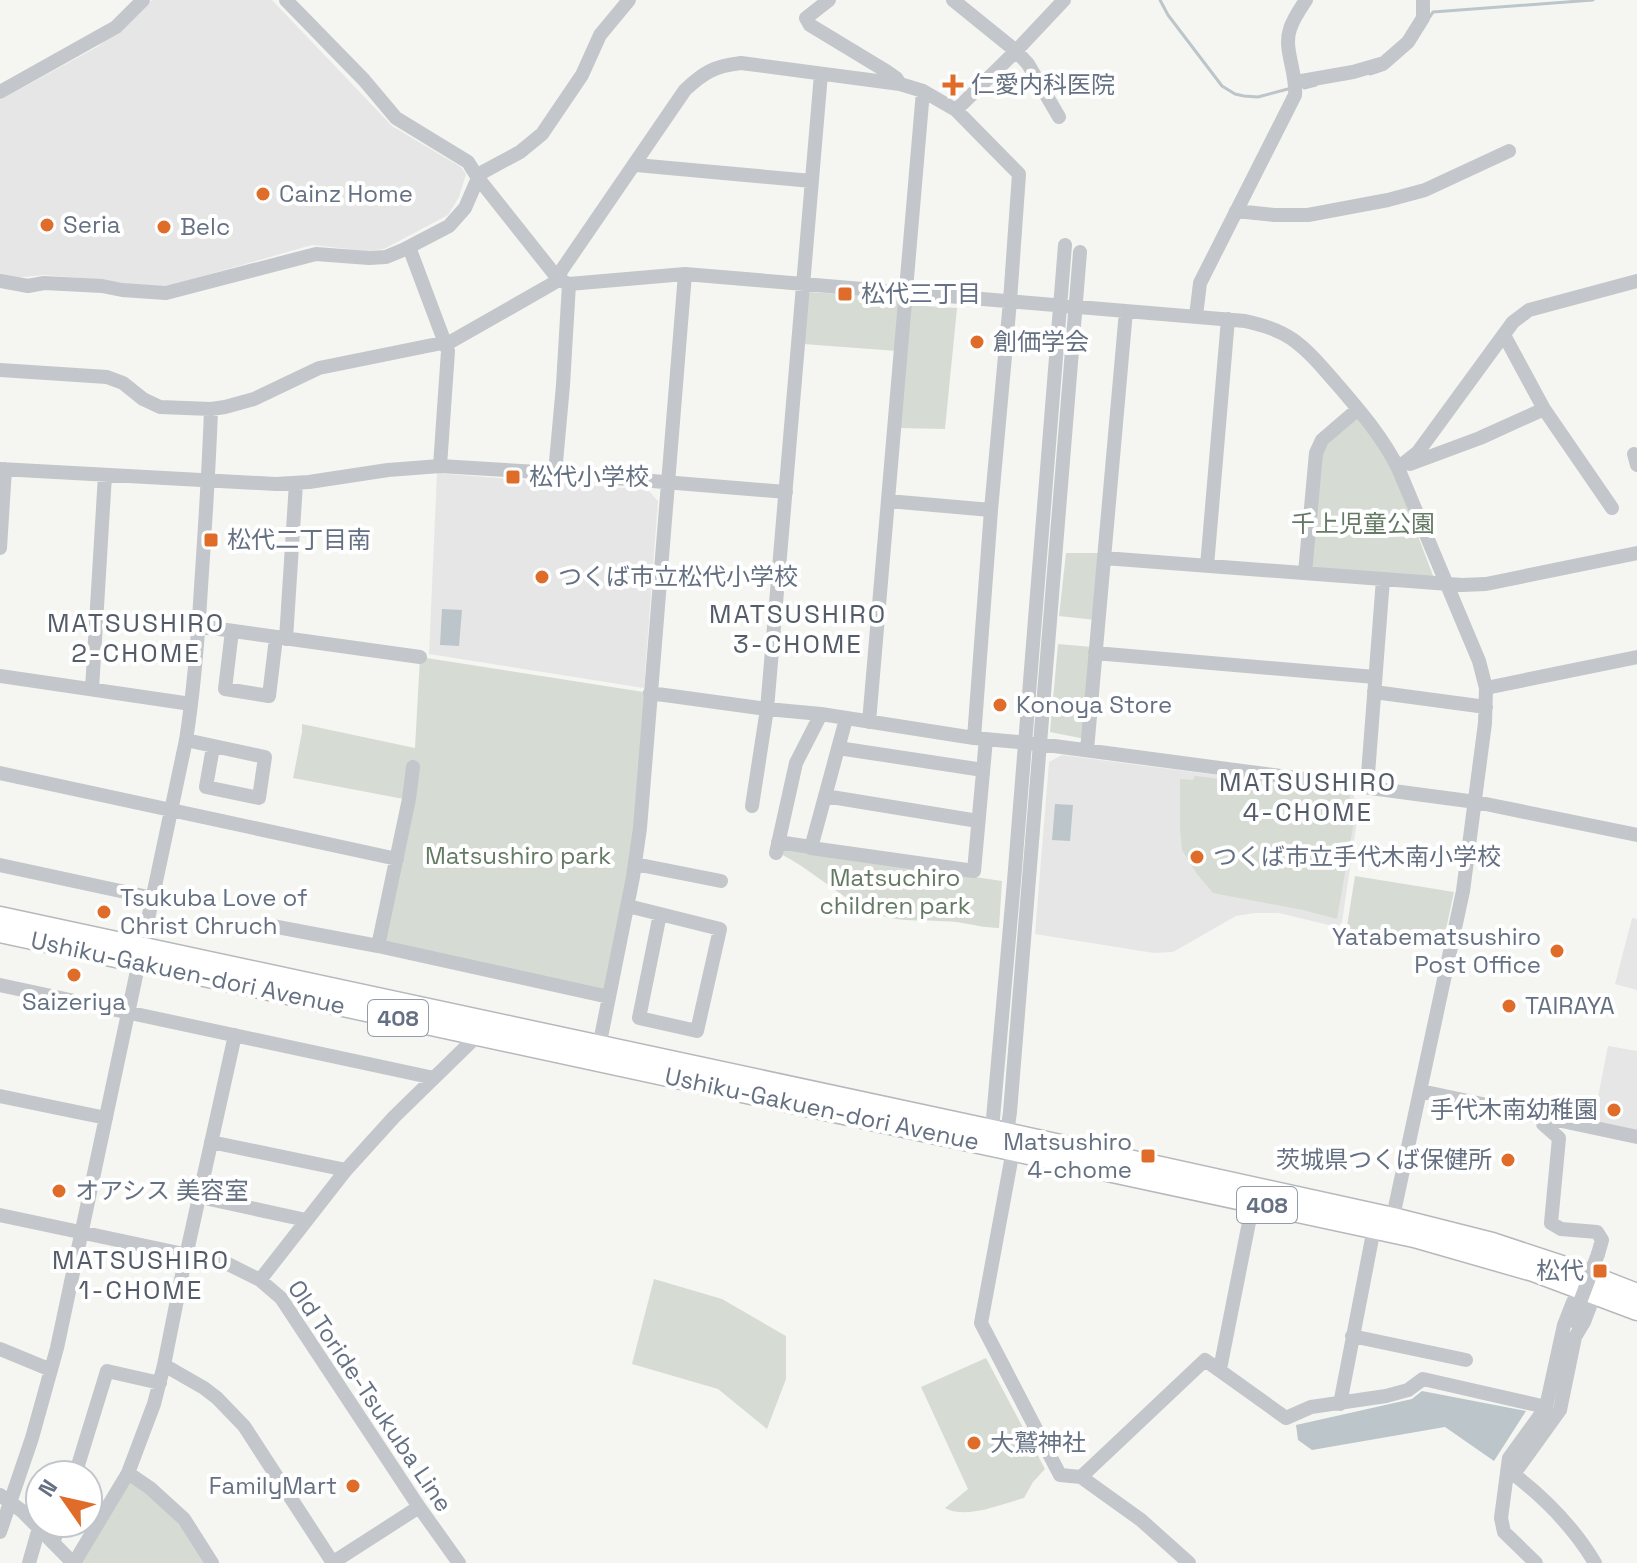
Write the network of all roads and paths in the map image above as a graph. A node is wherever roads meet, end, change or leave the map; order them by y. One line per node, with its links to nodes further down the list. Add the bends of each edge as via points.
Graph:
1 (143, 0): 14 (street, via 116,27)
2 (286, 0): 19 (street, via 396,118 468,162)
3 (629, 0): 19 (street, via 600,35 582,75 542,134)
4 (829, 0): 12 (street, via 806,18 810,25)
5 (953, 0): 9 (street)
6 (1064, 0): 9 (street)
7 (1306, 0): 11 (street, via 1289,30)
8 (1423, 0): 11 (street, via 1423,18 1408,42 1384,63)
9 (1016, 51): 15 (street); 16 (street)
10 (821, 74): 12 (street); 18 (street, via 741,63 709,71 685,90); 20 (street)
11 (1296, 82): 21 (street, via 1295,95)
12 (900, 84): 13 (street)
13 (923, 91): 15 (street); 30 (street)
14 (0, 92)
15 (956, 110): 31 (street, via 1019,174)
16 (1059, 117)
17 (1509, 151): 21 (street, via 1425,190 1388,200 1308,215)
18 (636, 165): 20 (street); 28 (street, via 561,271)
19 (478, 178): 23 (street, via 465,208 449,226); 28 (street)
20 (812, 181): 29 (street)
21 (1236, 211): 34 (street, via 1200,283)
22 (1065, 245): 32 (street)
23 (409, 247): 26 (street, via 386,257 316,254 166,293); 37 (street)
24 (1080, 252): 32 (street)
25 (685, 274): 28 (street); 29 (street); 49 (street)
26 (0, 281)
27 (1637, 281): 36 (street, via 1529,310)
28 (564, 282): 37 (street); 45 (street)
29 (803, 285): 30 (street); 50 (street)
30 (906, 292): 31 (street); 51 (street)
31 (1010, 301): 32 (street); 53 (street)
32 (1068, 305): 33 (street); 80 (street)
33 (1126, 311): 34 (street); 56 (street)
34 (1196, 316): 35 (street)
35 (1228, 319): 40 (street, via 1290,338); 57 (street)
36 (1504, 335): 41 (street); 43 (street, via 1418,452)
37 (445, 343): 39 (street, via 319,368 254,399); 42 (street)
38 (0, 370): 39 (street, via 107,377 150,404)
39 (211, 409): 47 (street)
40 (1358, 409): 43 (street); 58 (street, via 1322,440 1316,453)
41 (1544, 409): 43 (street); 52 (street)
42 (440, 466): 45 (street); 48 (street)
43 (1398, 468): 60 (street)
44 (2, 469): 46 (street); 54 (street)
45 (555, 473): 49 (street)
46 (105, 475): 47 (street); 70 (street)
47 (209, 482): 48 (street); 61 (street)
48 (296, 483): 63 (street)
49 (667, 483): 50 (street); 71 (street)
50 (786, 492): 74 (street)
51 (888, 501): 53 (street); 77 (street)
52 (1612, 508)
53 (991, 510): 78 (street)
54 (0, 548)
55 (1637, 553): 60 (street, via 1486,584)
56 (1104, 558): 57 (street); 64 (street)
57 (1207, 566): 58 (street)
58 (1305, 573): 59 (street)
59 (1383, 579): 60 (street); 68 (street)
60 (1446, 584): 69 (street)
61 (198, 626): 62 (street); 72 (street)
62 (232, 631): 63 (street); 63 (street, via 225,689 269,696)
63 (281, 638): 65 (street)
64 (1095, 653): 68 (street); 83 (street)
65 (420, 657)
66 (1637, 657): 69 (street)
67 (0, 676): 70 (street)
68 (1375, 685): 73 (street); 87 (street)
69 (1486, 688): 73 (street)
70 (92, 689): 72 (street)
71 (650, 693): 74 (street); 96 (street)
72 (191, 704): 79 (street)
73 (1486, 707): 89 (street)
74 (767, 709): 75 (street); 90 (street)
75 (821, 714): 76 (street); 94 (street, via 796,763 777,848)
76 (846, 719): 77 (street); 82 (street)
77 (869, 722): 78 (street)
78 (980, 738): 80 (street); 85 (street)
79 (186, 740): 81 (street); 91 (street)
80 (1032, 743): 83 (street); 119 (street, via 1014,881)
81 (213, 747): 81 (street, via 265,757 259,798 206,787)
82 (838, 748): 85 (street); 88 (street)
83 (1087, 750): 87 (street)
84 (413, 767): 95 (street)
85 (983, 770): 92 (street)
86 (0, 773): 91 (street)
87 (1367, 787): 89 (street)
88 (825, 796): 92 (street); 94 (street)
89 (1476, 802): 93 (street); 114 (street)
90 (752, 806)
91 (172, 810): 95 (street); 99 (street)
92 (978, 821): 94 (street, via 974,871)
93 (1637, 835)
94 (811, 847)
95 (397, 859): 105 (street)
96 (635, 864): 98 (street); 100 (street)
97 (0, 865): 99 (street)
98 (721, 881)
99 (153, 898): 106 (street)
100 (628, 906): 101 (street); 108 (street)
101 (660, 914): 101 (street, via 720,929 697,1031 639,1018)
102 (0, 917): 106 (highway, Ushiku-Gakuen-dori Avenue / 408)
103 (272, 926): 105 (street)
104 (0, 932): 106 (highway, Ushiku-Gakuen-dori Avenue / 408)
105 (378, 946): 108 (street)
106 (141, 955): 109 (street); 111 (highway, Ushiku-Gakuen-dori Avenue / 408); 112 (highway, Ushiku-Gakuen-dori Avenue / 408)
107 (0, 985): 109 (street)
108 (609, 997): 112 (street)
109 (129, 1013): 110 (street); 117 (street)
110 (235, 1035): 113 (street); 120 (street)
111 (477, 1036): 112 (highway, Ushiku-Gakuen-dori Avenue / 408); 113 (street)
112 (598, 1053): 119 (highway, Ushiku-Gakuen-dori Avenue / 408)
113 (434, 1078): 121 (street)
114 (1421, 1091): 116 (street); 126 (street)
115 (0, 1096): 117 (street)
116 (1543, 1117): 118 (street); 143 (street, bridge, via 1543,1124 1559,1138 1551,1223 1597,1232 1602,1240 1573,1321 1553,1406)
117 (106, 1118): 127 (street)
118 (1637, 1137)
119 (1002, 1140): 123 (highway, Ushiku-Gakuen-dori Avenue / 408); 126 (highway, Ushiku-Gakuen-dori Avenue / 408); 145 (street, via 981,1323 1060,1475)
120 (211, 1142): 121 (street); 128 (street)
121 (346, 1170): 125 (street)
122 (209, 1199): 125 (street)
123 (1253, 1202): 126 (highway, Ushiku-Gakuen-dori Avenue / 408); 137 (street)
124 (0, 1215): 127 (street, Old Toride-Tsukuba Line)
125 (306, 1220): 129 (street)
126 (1386, 1226): 130 (highway, Ushiku-Gakuen-dori Avenue / 408); 131 (highway, Ushiku-Gakuen-dori Avenue / 408, via 1505,1247); 133 (street)
127 (81, 1232): 128 (street, Old Toride-Tsukuba Line); 138 (street)
128 (187, 1255): 129 (street, Old Toride-Tsukuba Line, via 226,1263); 136 (street)
129 (260, 1280): 147 (street, Old Toride-Tsukuba Line, via 281,1298)
130 (1587, 1290): 132 (highway, Ushiku-Gakuen-dori Avenue / 408); 141 (street, via 1564,1325); 143 (street, via 1584,1322 1575,1337 1560,1410 1519,1467)
131 (1637, 1294)
132 (1637, 1310)
133 (1352, 1336): 135 (street); 140 (street)
134 (0, 1349): 138 (street)
135 (1466, 1360)
136 (164, 1365): 139 (street); 157 (street, via 204,1388 244,1426)
137 (1220, 1369): 140 (street, via 1286,1418 1311,1407); 145 (street, via 1205,1360)
138 (51, 1370): 146 (street, via 32,1438)
139 (160, 1383): 142 (street, via 107,1371); 144 (street)
140 (1340, 1404): 141 (street, via 1408,1390 1423,1379)
141 (1546, 1407): 143 (street, via 1509,1458)
142 (80, 1459)
143 (1508, 1470): 160 (street, via 1504,1532); 161 (street, via 1536,1491)
144 (128, 1473): 155 (street); 156 (street, via 184,1519)
145 (1081, 1477): 159 (street)
146 (6, 1498): 148 (street); 149 (street)
147 (419, 1507): 157 (street); 158 (street, Old Toride-Tsukuba Line)
148 (24, 1514)
149 (0, 1532)
150 (36, 1539): 154 (street)
151 (49, 1539): 153 (street)
152 (54, 1539): 153 (street)
153 (53, 1543): 155 (street)
154 (29, 1563)
155 (73, 1563)
156 (212, 1563)
157 (333, 1563)
158 (459, 1563)
159 (1189, 1563)
160 (1536, 1563)
161 (1595, 1563)

